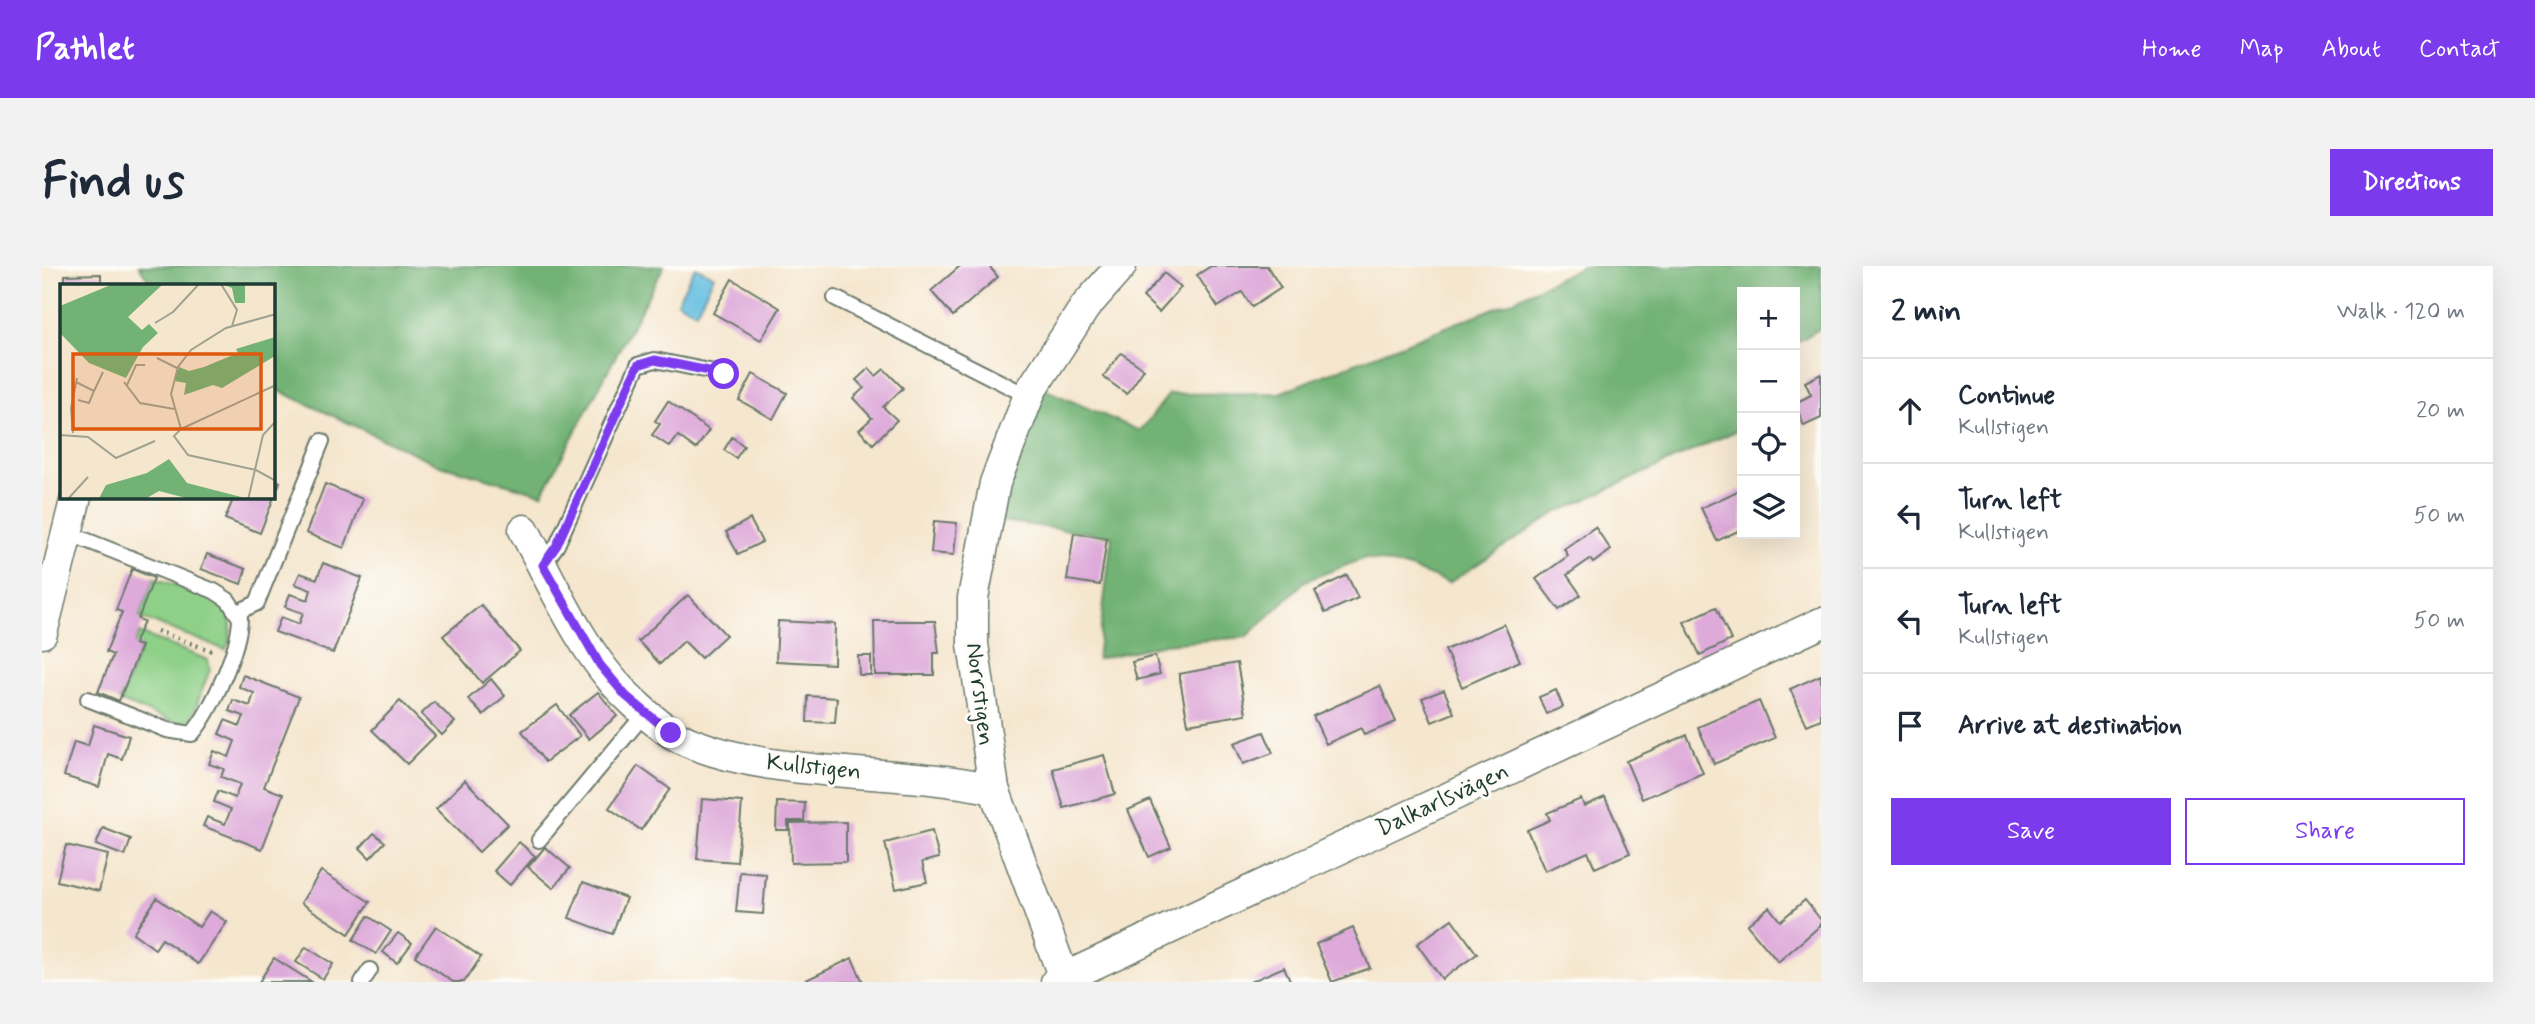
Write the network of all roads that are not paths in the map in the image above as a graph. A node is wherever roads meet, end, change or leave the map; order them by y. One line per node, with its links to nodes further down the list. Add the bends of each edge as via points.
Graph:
1 (1121, 266): 4 (street, Norrstigen, via 1059,342)
2 (835, 298): 4 (lane)
3 (724, 374): 9 (lane, via 655,360 638,365 557,545)
4 (1028, 396): 15 (street, Norrstigen, via 995,483 973,598 973,644)
5 (322, 440): 10 (lane, via 257,603)
6 (76, 499): 8 (street)
7 (524, 530): 9 (street, Kullstigen)
8 (68, 533): 10 (lane, via 214,591); 12 (street)
9 (543, 565): 14 (street, Kullstigen, via 600,665)
10 (238, 612): 13 (lane, via 240,626 229,657 205,719 191,734 167,730)
11 (1821, 623): 17 (street, Dalkarlsvägen)
12 (42, 633)
13 (88, 699)
14 (646, 712): 15 (street, Kullstigen, via 694,745 736,758 921,776); 16 (lane)
15 (994, 789): 17 (street, Norrstigen)
16 (539, 840)
17 (1060, 980)

